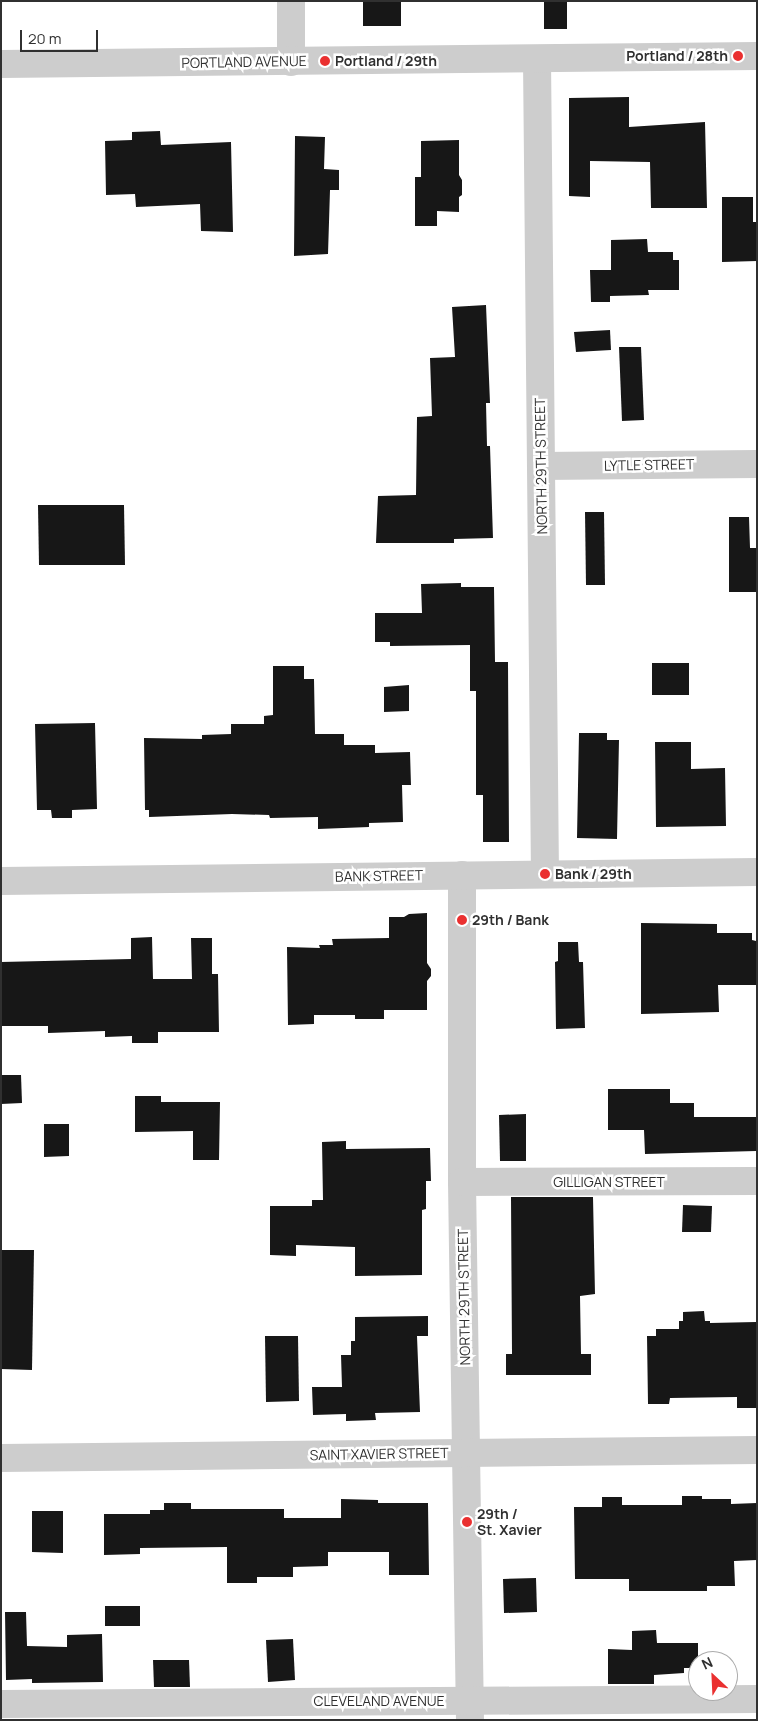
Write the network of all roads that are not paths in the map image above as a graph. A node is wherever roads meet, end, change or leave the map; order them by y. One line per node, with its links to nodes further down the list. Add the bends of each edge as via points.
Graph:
1 (291, 1): 4 (street)
2 (757, 56): 3 (street, PORTLAND AVENUE)
3 (538, 59): 4 (street, PORTLAND AVENUE); 7 (street, NORTH 29TH STREET)
4 (291, 62): 5 (street, PORTLAND AVENUE)
5 (1, 64)
6 (757, 464): 7 (street, LYTLE STREET)
7 (541, 466): 9 (street, NORTH 29TH STREET)
8 (757, 872): 9 (street, BANK STREET)
9 (545, 874): 10 (street, BANK STREET)
10 (462, 875): 11 (street, BANK STREET); 13 (street, NORTH 29TH STREET)
11 (1, 881)
12 (757, 1181): 13 (street, GILLIGAN STREET)
13 (462, 1182): 15 (street, NORTH 29TH STREET)
14 (757, 1450): 15 (street, SAINT XAVIER STREET)
15 (466, 1453): 16 (street, SAINT XAVIER STREET); 19 (street, NORTH 29TH STREET)
16 (1, 1458)
17 (757, 1699): 19 (street, CLEVELAND AVENUE)
18 (1, 1704): 19 (street, CLEVELAND AVENUE)
19 (470, 1710)

